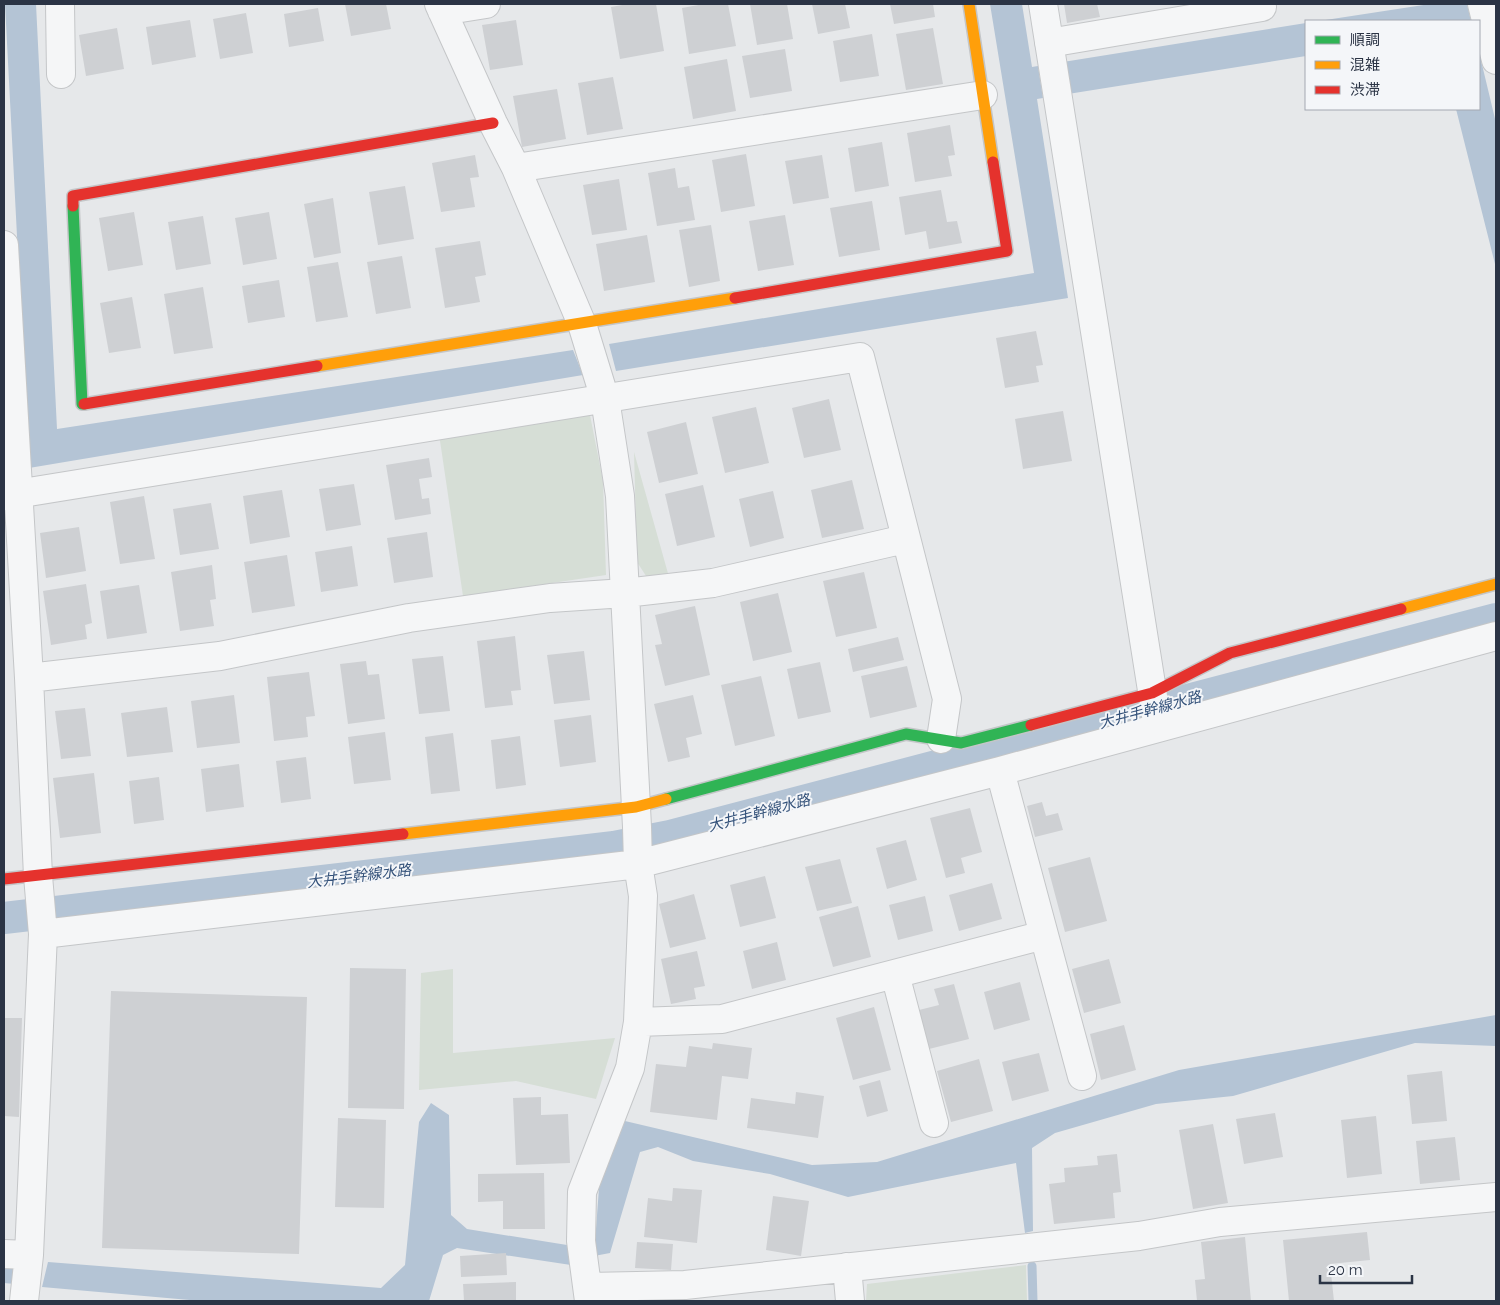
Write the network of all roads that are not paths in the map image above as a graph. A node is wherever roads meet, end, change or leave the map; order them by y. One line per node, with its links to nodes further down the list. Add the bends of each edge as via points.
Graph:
1 (60, 4): 11 (street)
2 (486, 4): 7 (street)
3 (969, 4): 12 (street)
4 (1043, 4): 9 (street)
5 (1262, 4): 8 (street, via 1262,8)
6 (1482, 4): 10 (street)
7 (441, 7): 13 (street)
8 (1155, 14): 9 (street)
9 (1049, 44): 25 (street)
10 (1496, 60)
11 (61, 74)
12 (983, 95): 14 (street); 16 (street, via 1007,251)
13 (493, 123): 14 (street); 16 (street, via 73,196 82,404)
14 (516, 168): 16 (street)
15 (4, 245): 17 (street)
16 (582, 324): 18 (street)
17 (7, 342): 19 (street)
18 (604, 399): 19 (street); 20 (street, via 860,357); 22 (street, via 620,496)
19 (11, 495): 24 (street)
20 (905, 539): 22 (street, via 713,582); 27 (street, via 947,699)
21 (1496, 584): 25 (street, via 1230,653)
22 (625, 593): 24 (street, via 550,598 409,618 220,656); 29 (street)
23 (1496, 636): 26 (street)
24 (29, 678): 32 (street)
25 (1152, 693): 26 (street); 27 (street, via 961,743)
26 (1158, 728): 28 (street)
27 (941, 739): 29 (street, via 906,734)
28 (1000, 771): 30 (street); 34 (street)
29 (637, 817): 30 (street); 32 (street)
30 (638, 864): 33 (street); 36 (street, via 643,896)
31 (4, 879): 32 (street)
32 (39, 887): 33 (street)
33 (43, 934): 40 (street)
34 (1044, 935): 35 (street); 37 (street)
35 (894, 974): 36 (street, via 722,1019); 38 (street)
36 (638, 1022): 42 (street, via 630,1068 582,1192 581,1241)
37 (1082, 1076)
38 (934, 1123)
39 (1496, 1197): 41 (street, via 1220,1222 1139,1236)
40 (16, 1254): 43 (street)
41 (847, 1268): 42 (street); 44 (street)
42 (588, 1294)
43 (25, 1298)
44 (850, 1301)

